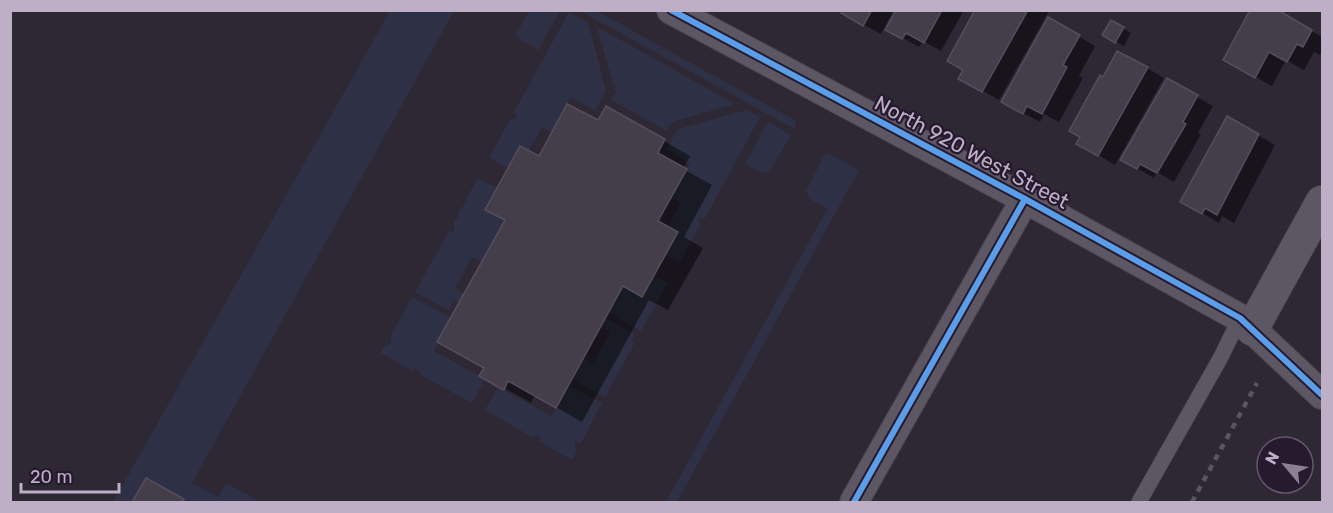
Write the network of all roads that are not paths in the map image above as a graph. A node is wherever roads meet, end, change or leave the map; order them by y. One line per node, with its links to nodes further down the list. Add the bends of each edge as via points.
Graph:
1 (671, 10): 2 (street, North 920 West Street)
2 (1025, 199): 4 (street, North 920 West Street); 6 (street)
3 (1323, 202): 4 (street)
4 (1246, 323): 5 (street, North 920 West Street); 7 (lane)
5 (1323, 395)
6 (854, 502)
7 (1139, 502)

